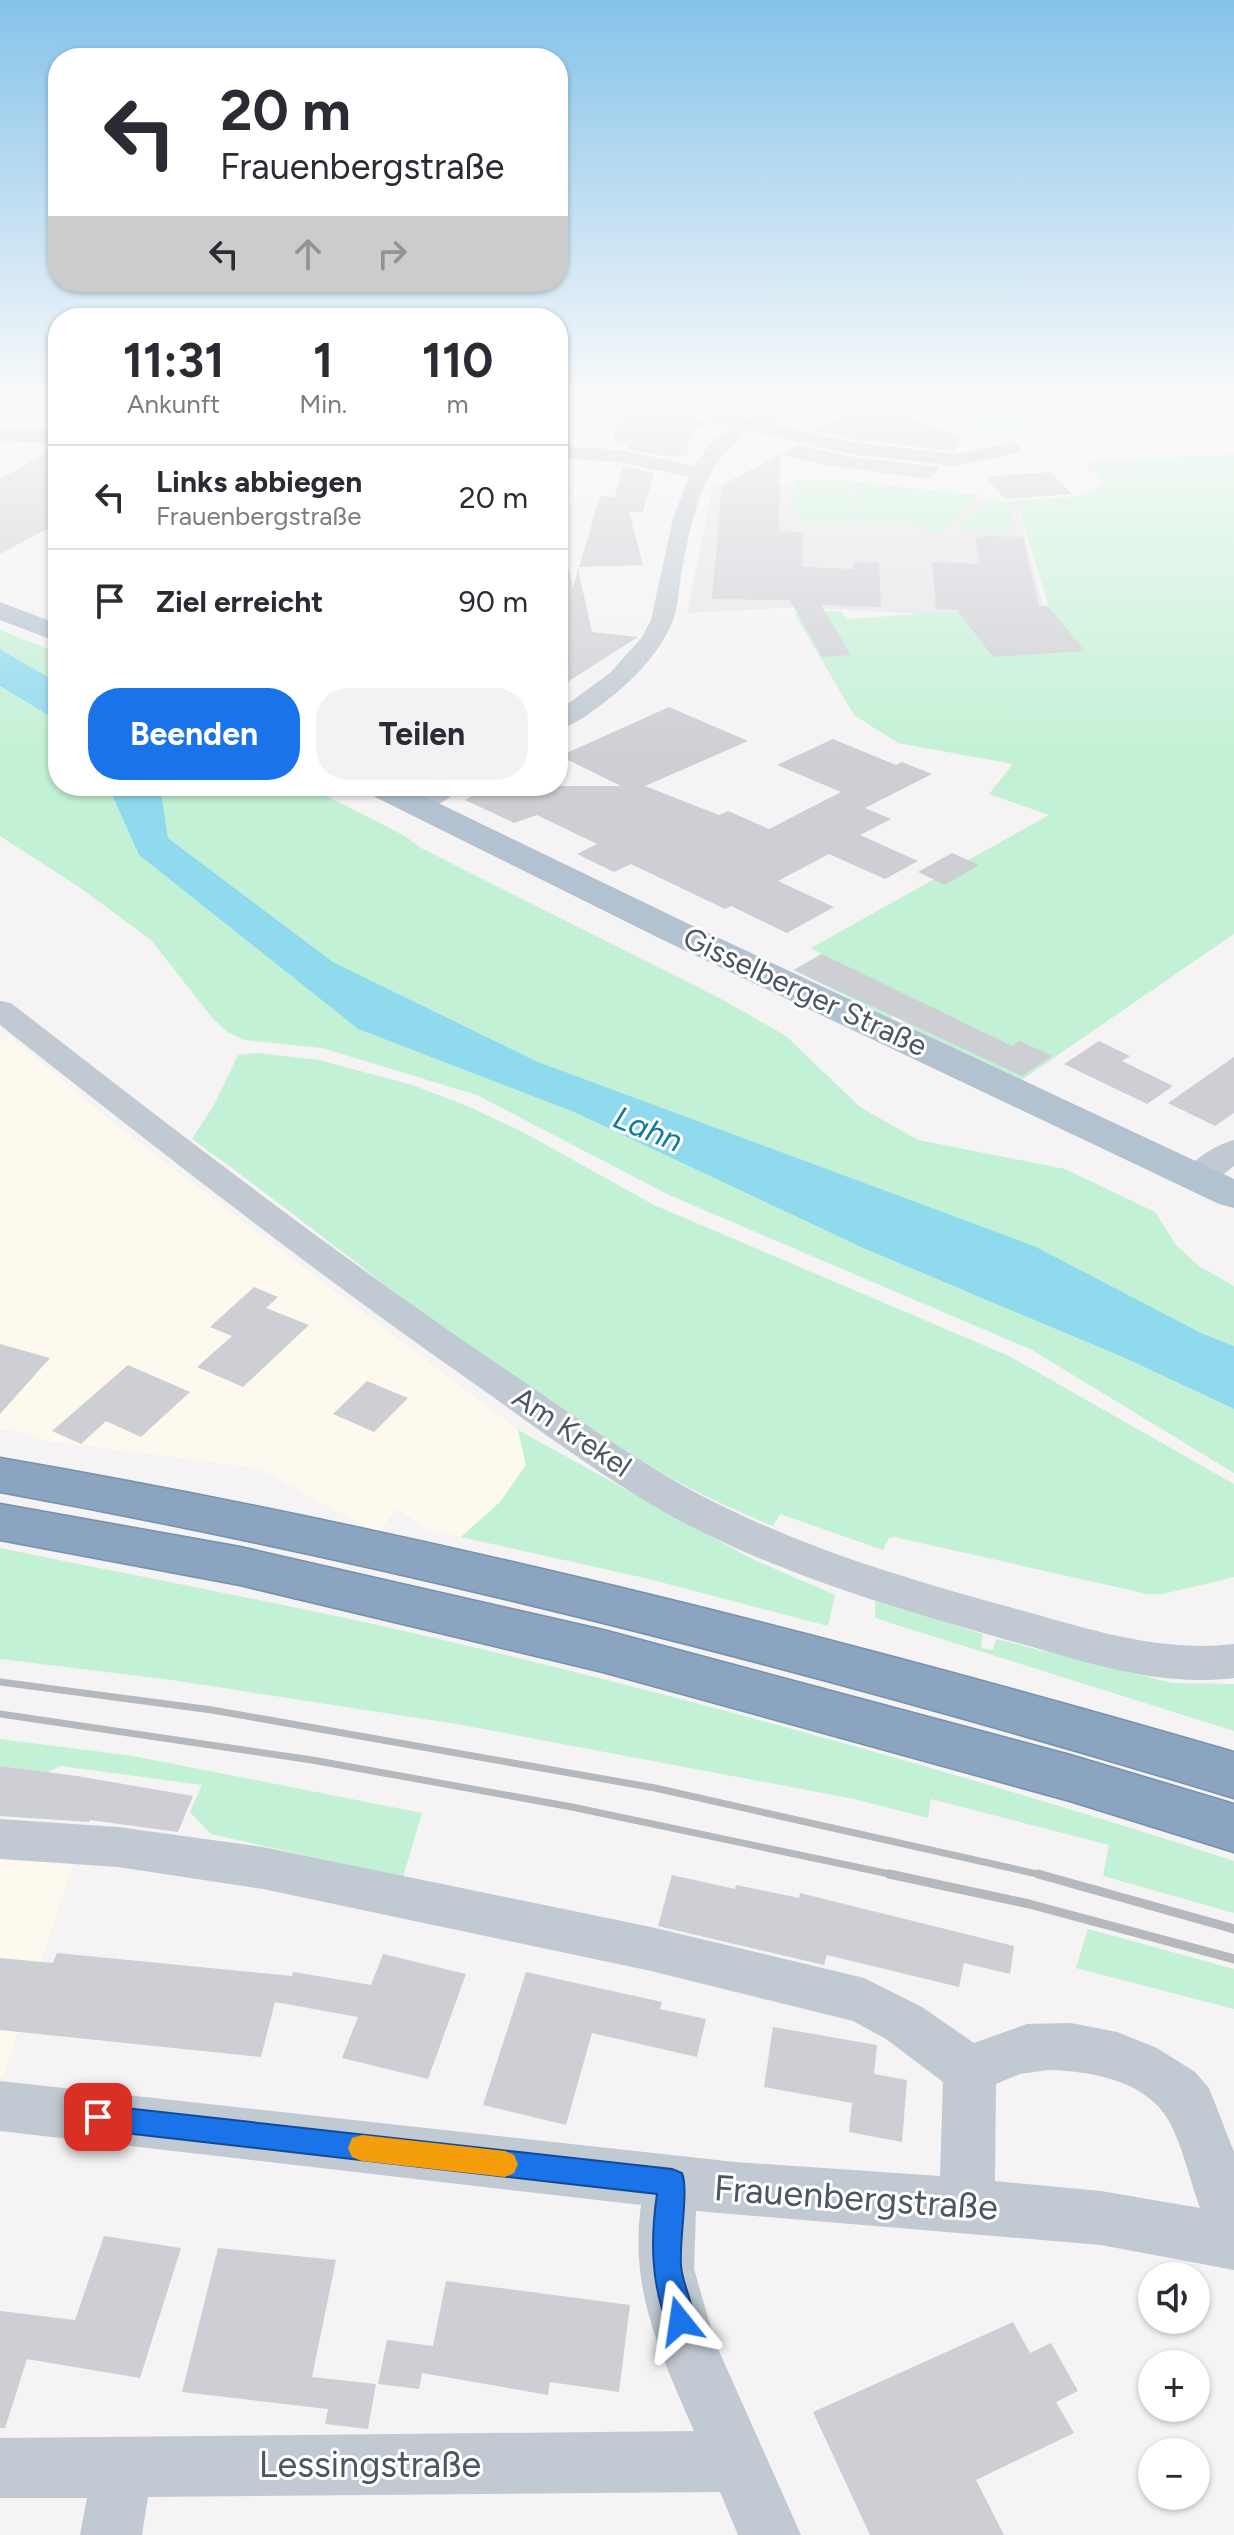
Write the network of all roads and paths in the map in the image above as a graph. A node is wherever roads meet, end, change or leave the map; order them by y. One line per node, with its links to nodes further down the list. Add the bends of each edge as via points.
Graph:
1 (684, 519): 4 (street, via 655,635 617,680)
2 (0, 610): 3 (main road)
3 (48, 630)
4 (568, 715)
5 (400, 796): 7 (main road, Gisselberger Straße)
6 (431, 796): 7 (street)
7 (417, 804): 10 (main road, Gisselberger Straße)
8 (0, 1010): 14 (street, Am Krekel, via 440,1343 704,1515 818,1562 1014,1626 1162,1663)
9 (1234, 1150): 10 (street)
10 (1195, 1179): 11 (main road, Gisselberger Straße)
11 (1234, 1195)
12 (0, 1475): 15 (highway, via 563,1593 862,1669)
13 (0, 1522): 16 (highway, via 240,1566 603,1651)
14 (1234, 1661)
15 (1234, 1775)
16 (1234, 1828)
17 (0, 1839): 18 (street, via 118,1847 263,1868 651,1949 864,2001)
18 (983, 2065): 21 (street); 22 (street, via 1025,2048 1072,2046 1159,2076 1190,2106)
19 (0, 2106): 20 (street, Frauenbergstraße)
20 (672, 2182): 21 (street, Frauenbergstraße); 24 (street, via 666,2269 687,2347)
21 (967, 2205): 23 (street, Frauenbergstraße, via 1126,2222)
22 (1234, 2225)
23 (1234, 2242)
24 (739, 2461): 25 (street, Lessingstraße); 28 (street)
25 (123, 2465): 26 (street, Lessingstraße); 27 (street)
26 (0, 2468)
27 (111, 2535)
28 (770, 2535)

